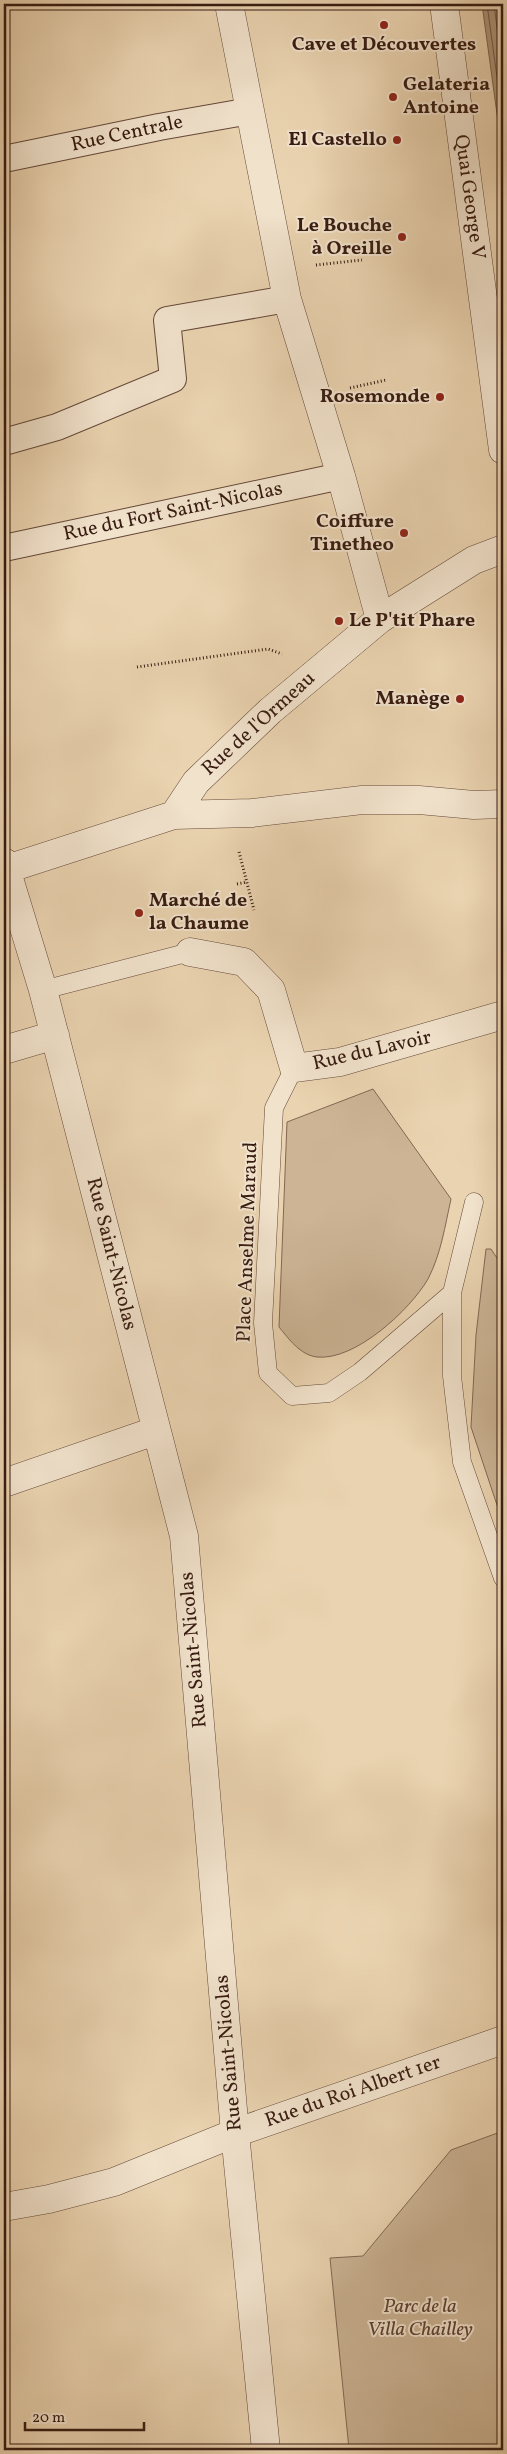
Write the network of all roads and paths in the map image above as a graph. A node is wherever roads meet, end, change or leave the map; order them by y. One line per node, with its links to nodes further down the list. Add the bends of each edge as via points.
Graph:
1 (228, 4): 3 (street)
2 (444, 4): 9 (street, Quai George V)
3 (250, 111): 4 (street, Rue Centrale, via 159,126); 6 (street)
4 (4, 160)
5 (362, 260): 6 (path)
6 (281, 268): 7 (street)
7 (288, 299): 8 (street, via 167,320 173,379 57,427); 10 (street)
8 (4, 442)
9 (503, 450)
10 (342, 476): 11 (street, Rue du Fort Saint-Nicolas); 13 (street)
11 (4, 548)
12 (503, 550): 13 (street, Rue de l'Ormeau, via 474,560)
13 (380, 619): 17 (street, Rue de l'Ormeau, via 270,711 196,782)
14 (284, 655): 15 (path, via 268,649)
15 (138, 667)
16 (503, 804): 17 (street, via 362,800 252,813)
17 (174, 815): 19 (street)
18 (239, 852): 20 (path)
19 (4, 867): 24 (street, Rue Saint-Nicolas)
20 (247, 882): 21 (path); 22 (path)
21 (237, 884)
22 (254, 910)
23 (190, 952): 24 (lane, Rue du Lavoir); 28 (street, Rue du Lavoir, via 244,962 272,990)
24 (43, 990): 26 (street, Rue Saint-Nicolas)
25 (503, 1016): 28 (street, Rue du Lavoir, via 340,1062)
26 (55, 1035): 27 (street); 31 (street, Rue Saint-Nicolas)
27 (4, 1050)
28 (294, 1068): 30 (lane, Place Anselme Maraud, via 274,1108 263,1323 268,1373 292,1396 329,1393 360,1372)
29 (474, 1202): 30 (lane)
30 (452, 1293): 33 (lane, via 452,1376 462,1462)
31 (155, 1430): 32 (street); 35 (street, Rue Saint-Nicolas, via 184,1536)
32 (4, 1483)
33 (503, 1578)
34 (501, 2045): 35 (street, Rue du Roi Albert 1er)
35 (235, 2133): 36 (street, Rue du Roi Albert 1er, via 114,2182); 37 (street, Rue Saint-Nicolas)
36 (4, 2207)
37 (266, 2450)

